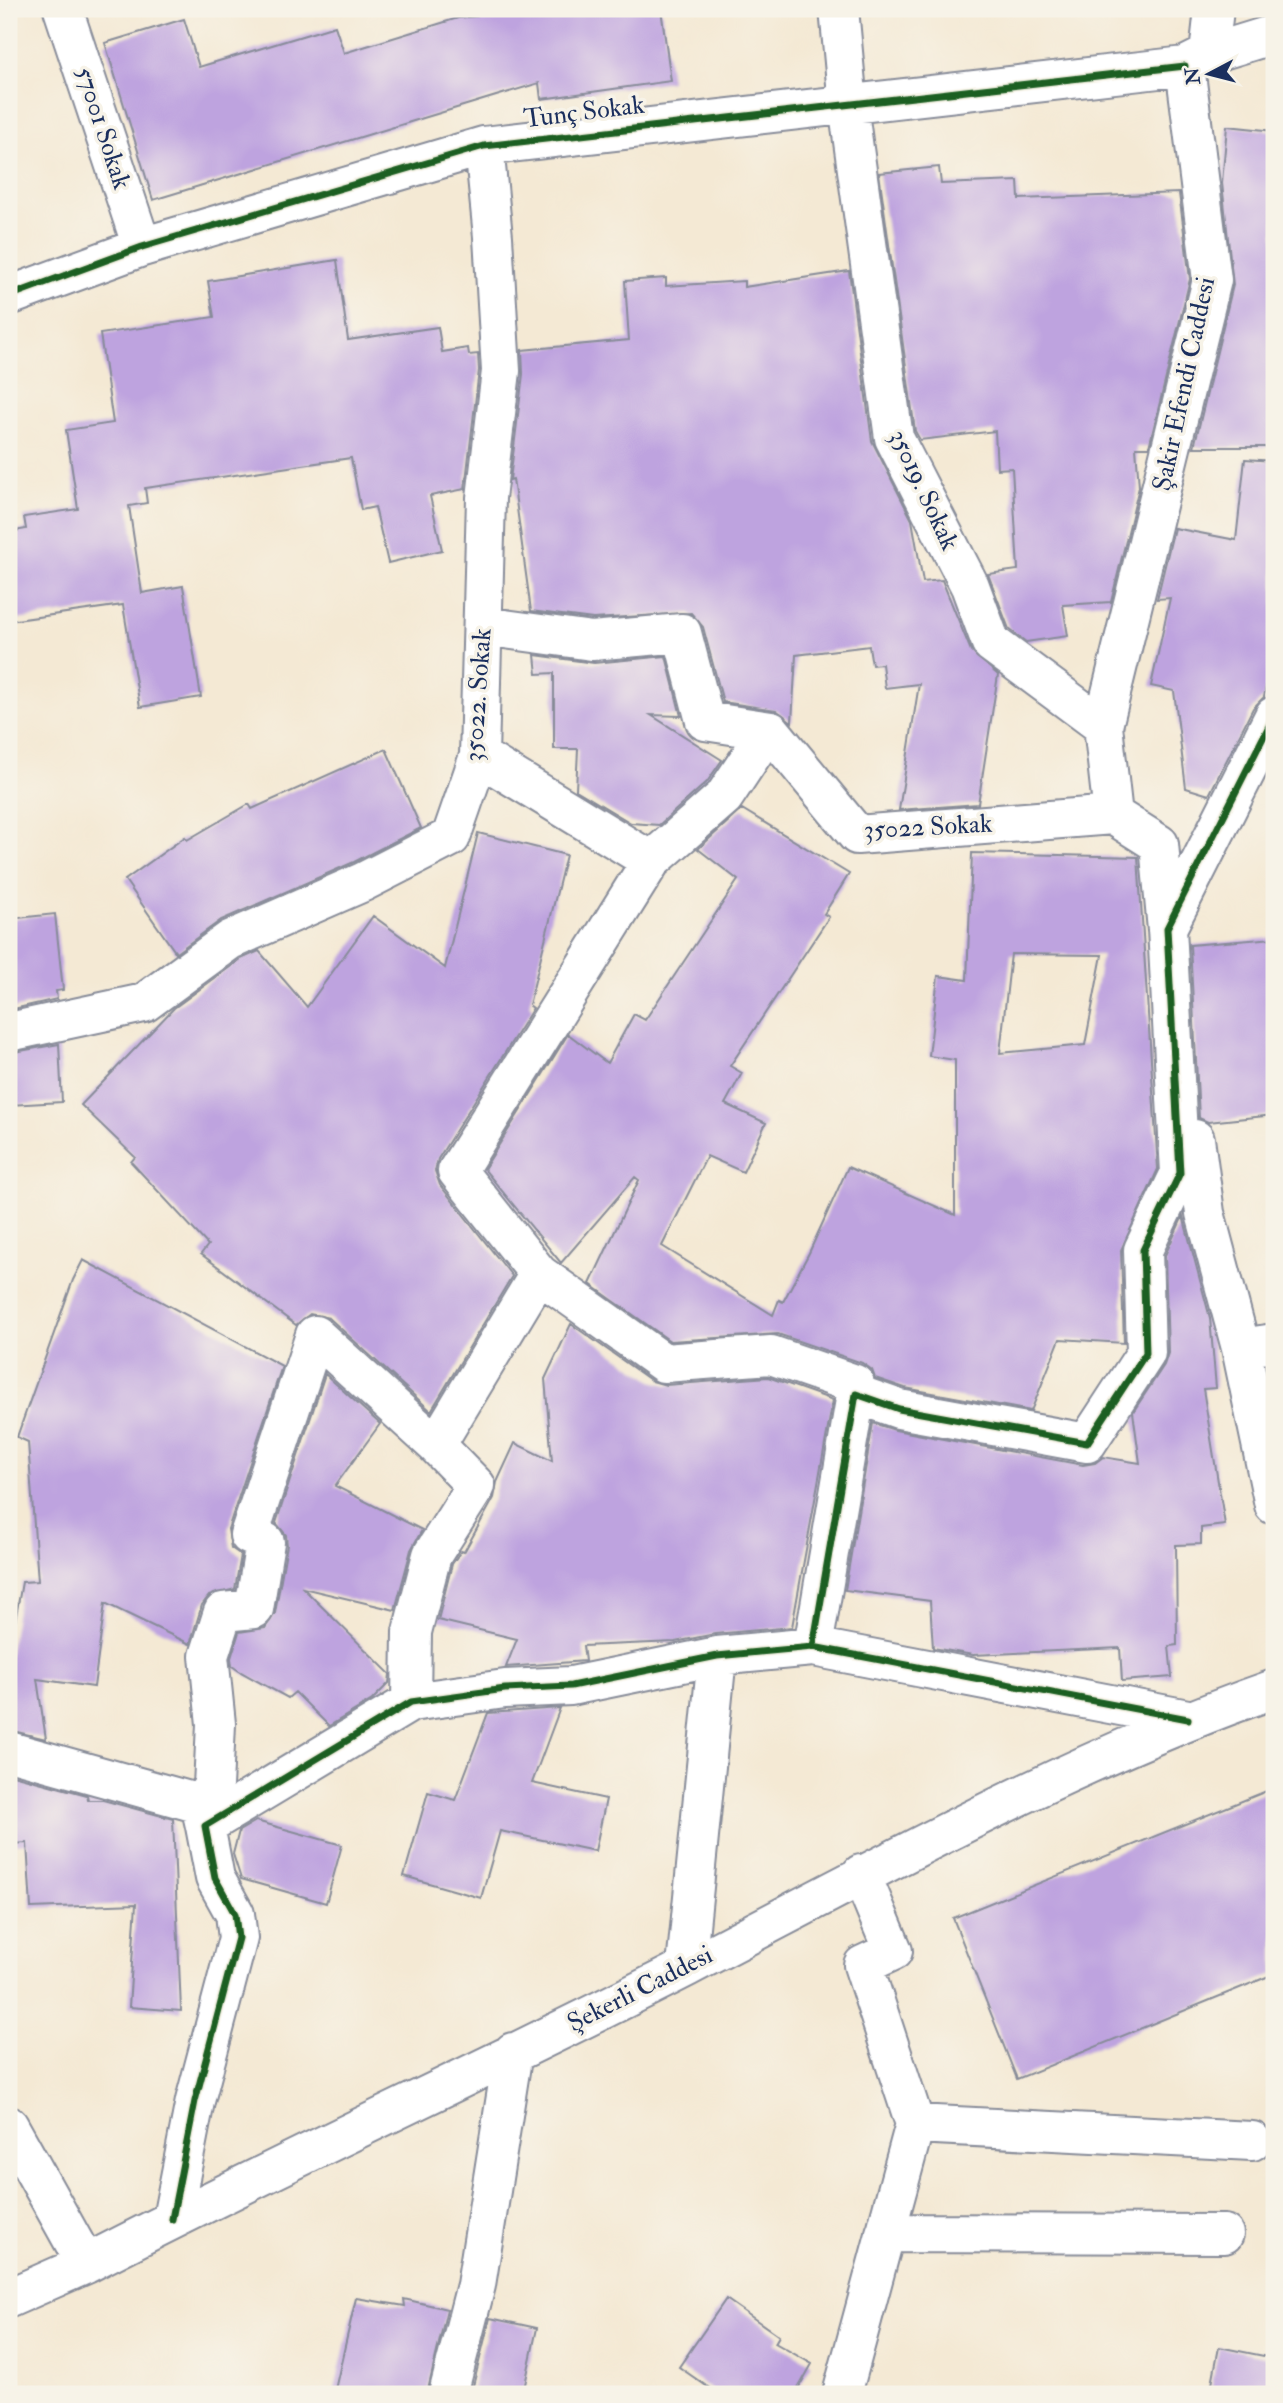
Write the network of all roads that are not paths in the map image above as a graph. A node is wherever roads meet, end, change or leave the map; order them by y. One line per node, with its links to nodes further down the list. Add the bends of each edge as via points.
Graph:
1 (63, 9): 8 (street, 57001 Sokak)
2 (839, 9): 6 (street, 35019. Sokak)
3 (1214, 9): 5 (street, Şakir Efendi Caddesi)
4 (1274, 34): 5 (street, Tunç Sokak)
5 (1197, 60): 6 (street, Tunç Sokak); 12 (street, Şakir Efendi Caddesi, via 1212,281)
6 (848, 104): 7 (street, Tunç Sokak); 12 (street, 35019. Sokak, via 894,438 970,586 991,643)
7 (484, 146): 8 (street, Tunç Sokak); 10 (street, 35022. Sokak, via 501,371 486,498)
8 (142, 247): 9 (street, Tunç Sokak)
9 (9, 296)
10 (483, 626): 13 (street, via 592,641 682,632 705,722); 14 (street, 35022. Sokak)
11 (1274, 716): 17 (street)
12 (1103, 726): 15 (street)
13 (771, 731): 15 (street, 35022 Sokak, via 857,835); 16 (street, via 724,797)
14 (479, 756): 16 (street); 18 (street, 35022. Sokak, via 451,837 363,882 230,940 144,1003)
15 (1113, 814): 17 (street, via 1159,844)
16 (651, 861): 19 (street, via 457,1171)
17 (1167, 928): 20 (street, via 1205,1213); 21 (street, via 1180,1173 1143,1250 1146,1353 1087,1443 900,1409)
18 (9, 1032)
19 (538, 1275): 21 (street, via 664,1363 771,1355 855,1384); 22 (street)
20 (1258, 1345): 23 (street)
21 (856, 1394): 24 (street)
22 (436, 1445): 27 (street, via 476,1486 432,1555 412,1632); 30 (street, via 315,1335 249,1535 265,1542 254,1609 223,1612 209,1656 216,1724 213,1786)
23 (1274, 1505)
24 (813, 1647): 25 (street); 28 (street)
25 (717, 1656): 27 (street, via 571,1686 505,1689); 32 (street)
26 (1274, 1689): 28 (street, Şekerli Caddesi)
27 (411, 1702): 30 (street)
28 (1188, 1719): 31 (street, Şekerli Caddesi)
29 (9, 1751): 30 (street)
30 (203, 1815): 37 (street, via 215,1878 235,1914 238,1938 194,2101)
31 (861, 1874): 32 (street, Şekerli Caddesi); 34 (street, via 893,1951 863,1965)
32 (686, 1967): 33 (street, Şekerli Caddesi)
33 (513, 2052): 37 (street, Şekerli Caddesi); 42 (street, via 476,2285)
34 (915, 2124): 36 (street); 38 (street)
35 (9, 2126): 40 (street)
36 (1252, 2141)
37 (172, 2219): 40 (street, Şekerli Caddesi)
38 (885, 2233): 39 (street); 43 (street)
39 (1224, 2234)
40 (86, 2264): 41 (street, Şekerli Caddesi)
41 (9, 2298)
42 (448, 2394)
43 (842, 2394)

